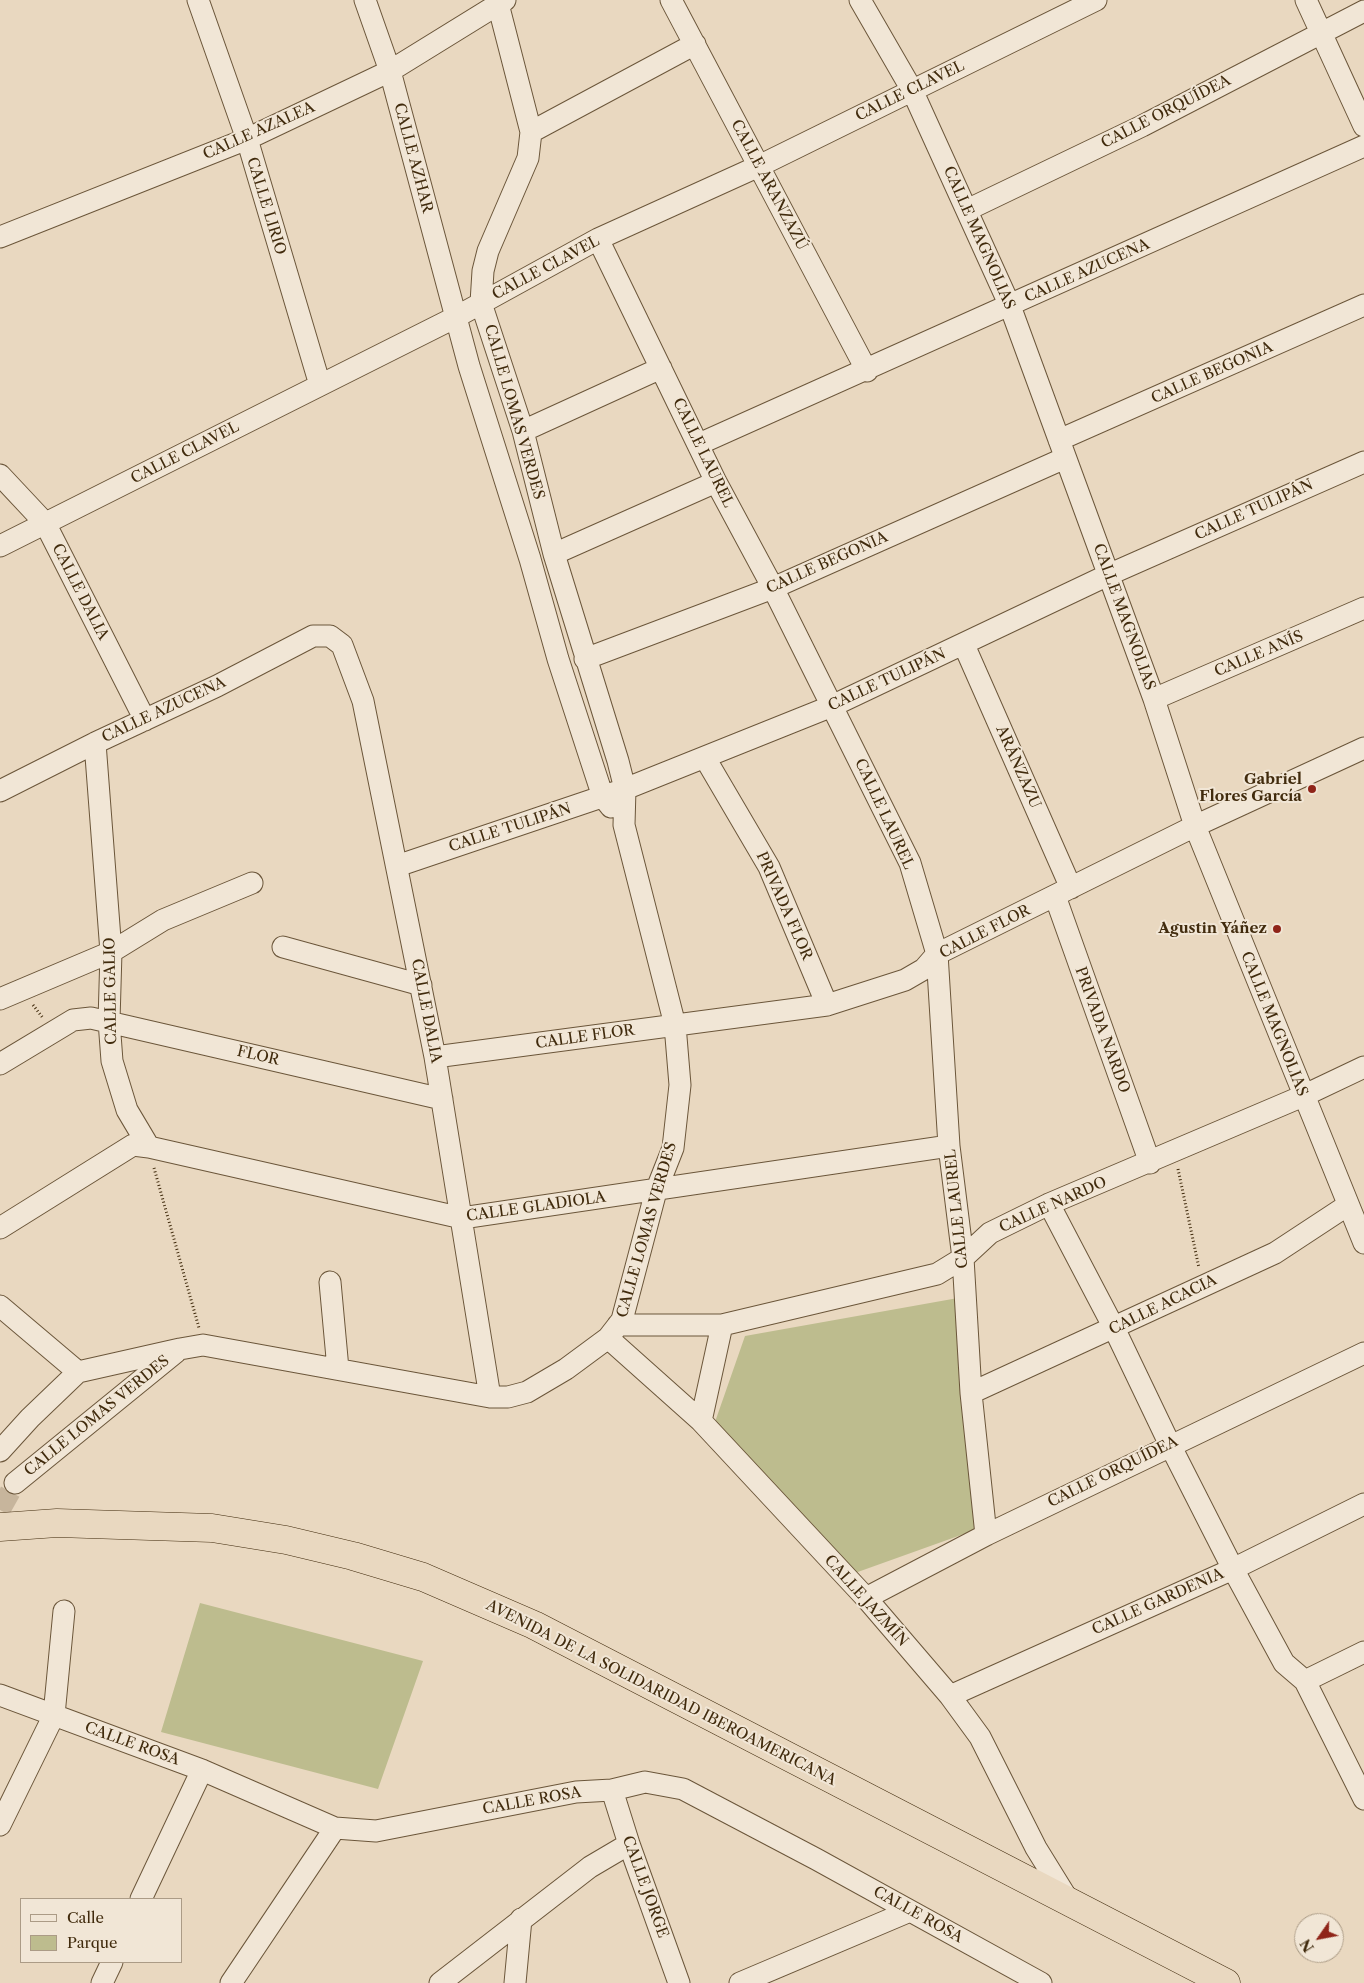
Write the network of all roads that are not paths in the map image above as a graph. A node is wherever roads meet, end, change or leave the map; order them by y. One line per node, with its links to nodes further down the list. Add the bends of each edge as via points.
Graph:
1 (198, 0): 15 (street, CALLE LIRIO)
2 (365, 0): 11 (street, CALLE AZHAR)
3 (672, 0): 10 (street, CALLE ARANZAZÚ)
4 (860, 0): 12 (street, CALLE MAGNOLIAS)
5 (1096, 0): 12 (street, CALLE CLAVEL)
6 (1306, 0): 9 (street)
7 (500, 2): 11 (street, CALLE AZALEA); 14 (street, CALLE LOMAS VERDES)
8 (1364, 11): 9 (street, CALLE ORQUÍDEA)
9 (1320, 33): 13 (street); 18 (street, CALLE ORQUÍDEA, via 1142,126)
10 (695, 44): 14 (street); 17 (street, CALLE ARANZAZÚ)
11 (390, 71): 15 (street, CALLE AZALEA); 24 (street, CALLE AZHAR)
12 (912, 90): 17 (street, CALLE CLAVEL); 18 (street, CALLE MAGNOLIAS)
13 (1364, 126)
14 (530, 132): 21 (street, CALLE LOMAS VERDES, via 528,158 488,251)
15 (246, 139): 19 (street, CALLE AZALEA); 27 (street, CALLE LIRIO)
16 (1364, 146): 23 (street, CALLE AZUCENA)
17 (759, 166): 20 (street, CALLE CLAVEL); 26 (street, CALLE ARANZAZÚ)
18 (967, 210): 23 (street, CALLE MAGNOLIAS)
19 (0, 237)
20 (598, 240): 21 (street, CALLE CLAVEL); 25 (street, CALLE LAUREL)
21 (481, 303): 24 (street, CALLE CLAVEL); 28 (street, CALLE LOMAS VERDES)
22 (1364, 305): 30 (street, CALLE BEGONIA)
23 (1010, 306): 26 (street, CALLE AZUCENA); 30 (street, CALLE MAGNOLIAS)
24 (456, 317): 27 (street, CALLE CLAVEL); 51 (street, CALLE LOMAS VERDES, via 558,659)
25 (661, 368): 28 (street); 29 (street, CALLE LAUREL)
26 (867, 371): 29 (street, CALLE AZUCENA)
27 (320, 385): 34 (street, CALLE CLAVEL)
28 (524, 431): 36 (street, CALLE LOMAS VERDES)
29 (699, 444): 33 (street, CALLE LAUREL)
30 (1062, 449): 37 (street, CALLE MAGNOLIAS); 38 (street, CALLE BEGONIA)
31 (1364, 462): 37 (street, CALLE TULIPÁN)
32 (0, 475): 34 (street, CALLE DALIA)
33 (716, 482): 36 (street); 38 (street, CALLE LAUREL)
34 (45, 523): 35 (street, CALLE CLAVEL); 45 (street, CALLE DALIA)
35 (0, 546)
36 (554, 554): 42 (street, CALLE LOMAS VERDES)
37 (1108, 575): 41 (street, CALLE TULIPÁN); 43 (street, CALLE MAGNOLIAS)
38 (773, 588): 42 (street, CALLE BEGONIA); 44 (street, CALLE LAUREL)
39 (1364, 608): 43 (street, CALLE ANÍS)
40 (330, 636): 45 (street, CALLE AZUCENA, via 313,636); 54 (street, CALLE DALIA, via 342,645 363,701)
41 (964, 646): 44 (street, CALLE TULIPÁN); 56 (street, ARÁNZAZU)
42 (584, 659): 49 (street, CALLE LOMAS VERDES)
43 (1154, 699): 53 (street, CALLE MAGNOLIAS)
44 (832, 706): 48 (street, CALLE TULIPÁN); 59 (street, CALLE LAUREL, via 910,863)
45 (145, 720): 46 (street, CALLE AZUCENA)
46 (94, 743): 50 (street, CALLE AZUCENA); 58 (street, CALLE GALIO)
47 (1364, 748): 53 (street, CALLE FLOR)
48 (705, 758): 49 (street, CALLE TULIPÁN); 62 (street, PRIVADA FLOR, via 769,867)
49 (625, 789): 51 (street, CALLE TULIPÁN); 52 (street, CALLE LOMAS VERDES)
50 (0, 791)
51 (604, 797): 52 (street, CALLE LOMAS VERDES); 54 (street, CALLE TULIPÁN)
52 (624, 825): 64 (street, CALLE LOMAS VERDES)
53 (1195, 826): 56 (street, CALLE FLOR); 68 (street, CALLE MAGNOLIAS)
54 (397, 866): 60 (street, CALLE DALIA)
55 (252, 883): 58 (street, via 163,920)
56 (1063, 892): 59 (street, CALLE FLOR); 72 (street, PRIVADA NARDO)
57 (282, 947): 60 (street)
58 (111, 952): 61 (street); 63 (street, CALLE GALIO)
59 (937, 954): 62 (street, CALLE FLOR, via 924,969 905,980); 70 (street, CALLE LAUREL)
60 (421, 985): 65 (street, CALLE DALIA)
61 (0, 999)
62 (827, 1005): 64 (street, CALLE FLOR)
63 (110, 1021): 66 (street, FLOR, via 91,1018 64,1025); 69 (street, FLOR); 71 (street, CALLE GALIO, via 112,1061 127,1110)
64 (674, 1025): 65 (street, CALLE FLOR); 73 (street, CALLE LOMAS VERDES, via 680,1085 673,1148)
65 (435, 1057): 69 (street, CALLE DALIA)
66 (0, 1064)
67 (1364, 1066): 68 (street, CALLE NARDO)
68 (1303, 1096): 72 (street, CALLE NARDO); 75 (street, CALLE MAGNOLIAS)
69 (442, 1099): 76 (street, CALLE DALIA)
70 (949, 1146): 73 (street, CALLE GLADIOLA); 79 (street, CALLE LAUREL)
71 (149, 1147): 76 (street, CALLE GLADIOLA); 77 (street, CALLE GLADIOLA, via 134,1146 117,1154)
72 (1150, 1163): 74 (street, CALLE NARDO)
73 (656, 1191): 76 (street, CALLE GLADIOLA); 84 (street, CALLE LOMAS VERDES, via 622,1320)
74 (1049, 1204): 79 (street, CALLE NARDO, via 990,1234); 83 (street)
75 (1348, 1205): 78 (street, CALLE MAGNOLIAS); 83 (street, CALLE ACACIA, via 1275,1253)
76 (462, 1218): 90 (street, CALLE DALIA)
77 (0, 1228)
78 (1364, 1243)
79 (963, 1258): 82 (street, CALLE NARDO, via 937,1274); 89 (street, CALLE LAUREL)
80 (330, 1282): 87 (street)
81 (0, 1306): 88 (street)
82 (722, 1325): 84 (street, CALLE NARDO); 91 (street)
83 (1114, 1328): 89 (street, CALLE ACACIA); 92 (street)
84 (613, 1331): 90 (street, CALLE LOMAS VERDES, via 566,1369 527,1392); 91 (street, CALLE JAZMÍN)
85 (180, 1349): 87 (street, CALLE LOMAS VERDES, via 204,1345); 88 (street, CALLE LOMAS VERDES); 94 (street, CALLE LOMAS VERDES)
86 (1364, 1353): 92 (street, CALLE ORQUÍDEA)
87 (338, 1370): 90 (street, CALLE LOMAS VERDES)
88 (78, 1372): 93 (street)
89 (971, 1393): 97 (street, CALLE LAUREL)
90 (490, 1397)
91 (701, 1421): 99 (street, CALLE JAZMÍN)
92 (1170, 1445): 97 (street, CALLE ORQUÍDEA); 98 (street)
93 (0, 1451)
94 (15, 1483)
95 (1364, 1504): 98 (street, CALLE GARDENIA)
96 (0, 1527): 113 (highway, AVENIDA DE LA SOLIDARIDAD IBEROAMERICANA, via 57,1523 212,1528 286,1540 423,1577 542,1630)
97 (986, 1535): 99 (street, CALLE ORQUÍDEA)
98 (1233, 1569): 102 (street, via 1284,1663); 104 (street, CALLE GARDENIA)
99 (866, 1598): 104 (street, CALLE JAZMÍN)
100 (64, 1611): 105 (street)
101 (1364, 1652): 102 (street)
102 (1305, 1680): 108 (street)
103 (0, 1695): 105 (street, CALLE ROSA)
104 (950, 1696): 113 (street, CALLE JAZMÍN, via 980,1737 1036,1848)
105 (54, 1716): 106 (street, CALLE ROSA); 109 (street)
106 (202, 1770): 110 (street, CALLE ROSA); 112 (street)
107 (612, 1790): 110 (street, CALLE ROSA, via 576,1792 376,1831); 111 (street, CALLE JORGE); 114 (street, CALLE ROSA, via 645,1782 683,1789)
108 (1364, 1799)
109 (0, 1825)
110 (335, 1828): 118 (street)
111 (628, 1844): 115 (street, via 590,1867); 121 (street, CALLE JORGE)
112 (141, 1898)
113 (1072, 1905): 124 (highway, AVENIDA DE LA SOLIDARIDAD IBEROAMERICANA)
114 (910, 1911): 122 (street); 123 (street, CALLE ROSA)
115 (521, 1919): 119 (street); 120 (street)
116 (112, 1963): 117 (street)
117 (102, 1983)
118 (231, 1983)
119 (440, 1983)
120 (515, 1983)
121 (679, 1983)
122 (740, 1983)
123 (1041, 1983)
124 (1226, 1983)

